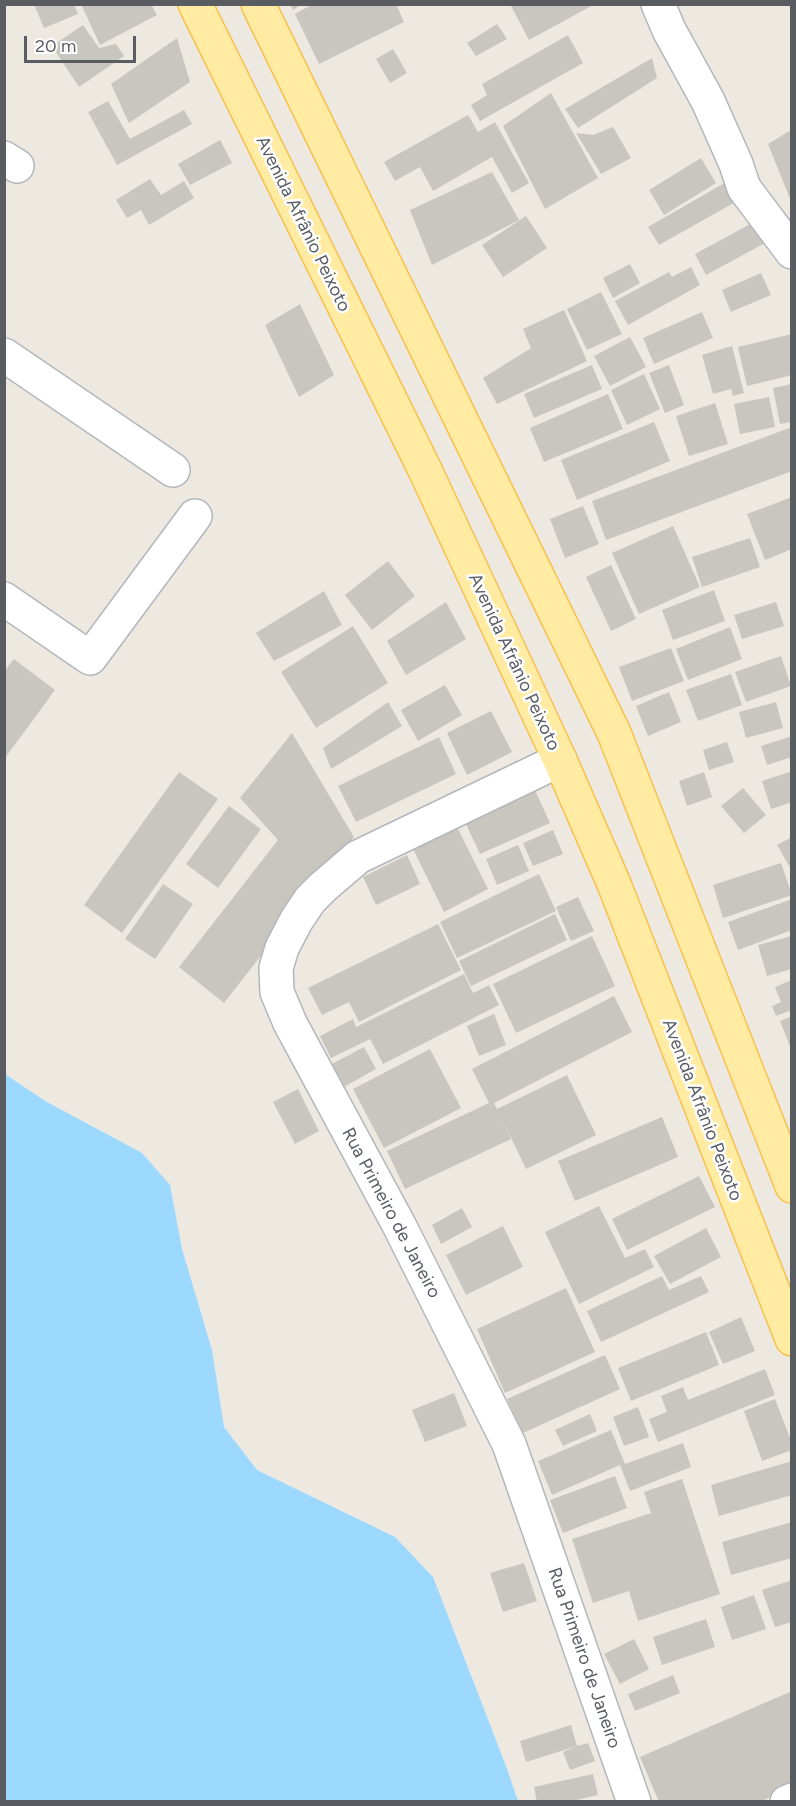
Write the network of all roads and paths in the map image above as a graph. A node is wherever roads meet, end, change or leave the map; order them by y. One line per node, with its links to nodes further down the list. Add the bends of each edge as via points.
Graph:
1 (195, 4): 9 (main road, Avenida Afrânio Peixoto, via 425,470)
2 (258, 4): 10 (main road, via 615,733)
3 (658, 4): 4 (street, via 708,101 744,188)
4 (792, 252)
5 (4, 355): 6 (street)
6 (173, 470)
7 (195, 516): 8 (street, via 90,658)
8 (4, 599)
9 (560, 760): 11 (main road, Avenida Afrânio Peixoto, via 614,884); 12 (street, Rua Primeiro de Janeiro, via 358,857 310,900 296,921 276,968 277,992 509,1444)
10 (792, 1186)
11 (792, 1338)
12 (634, 1802)

